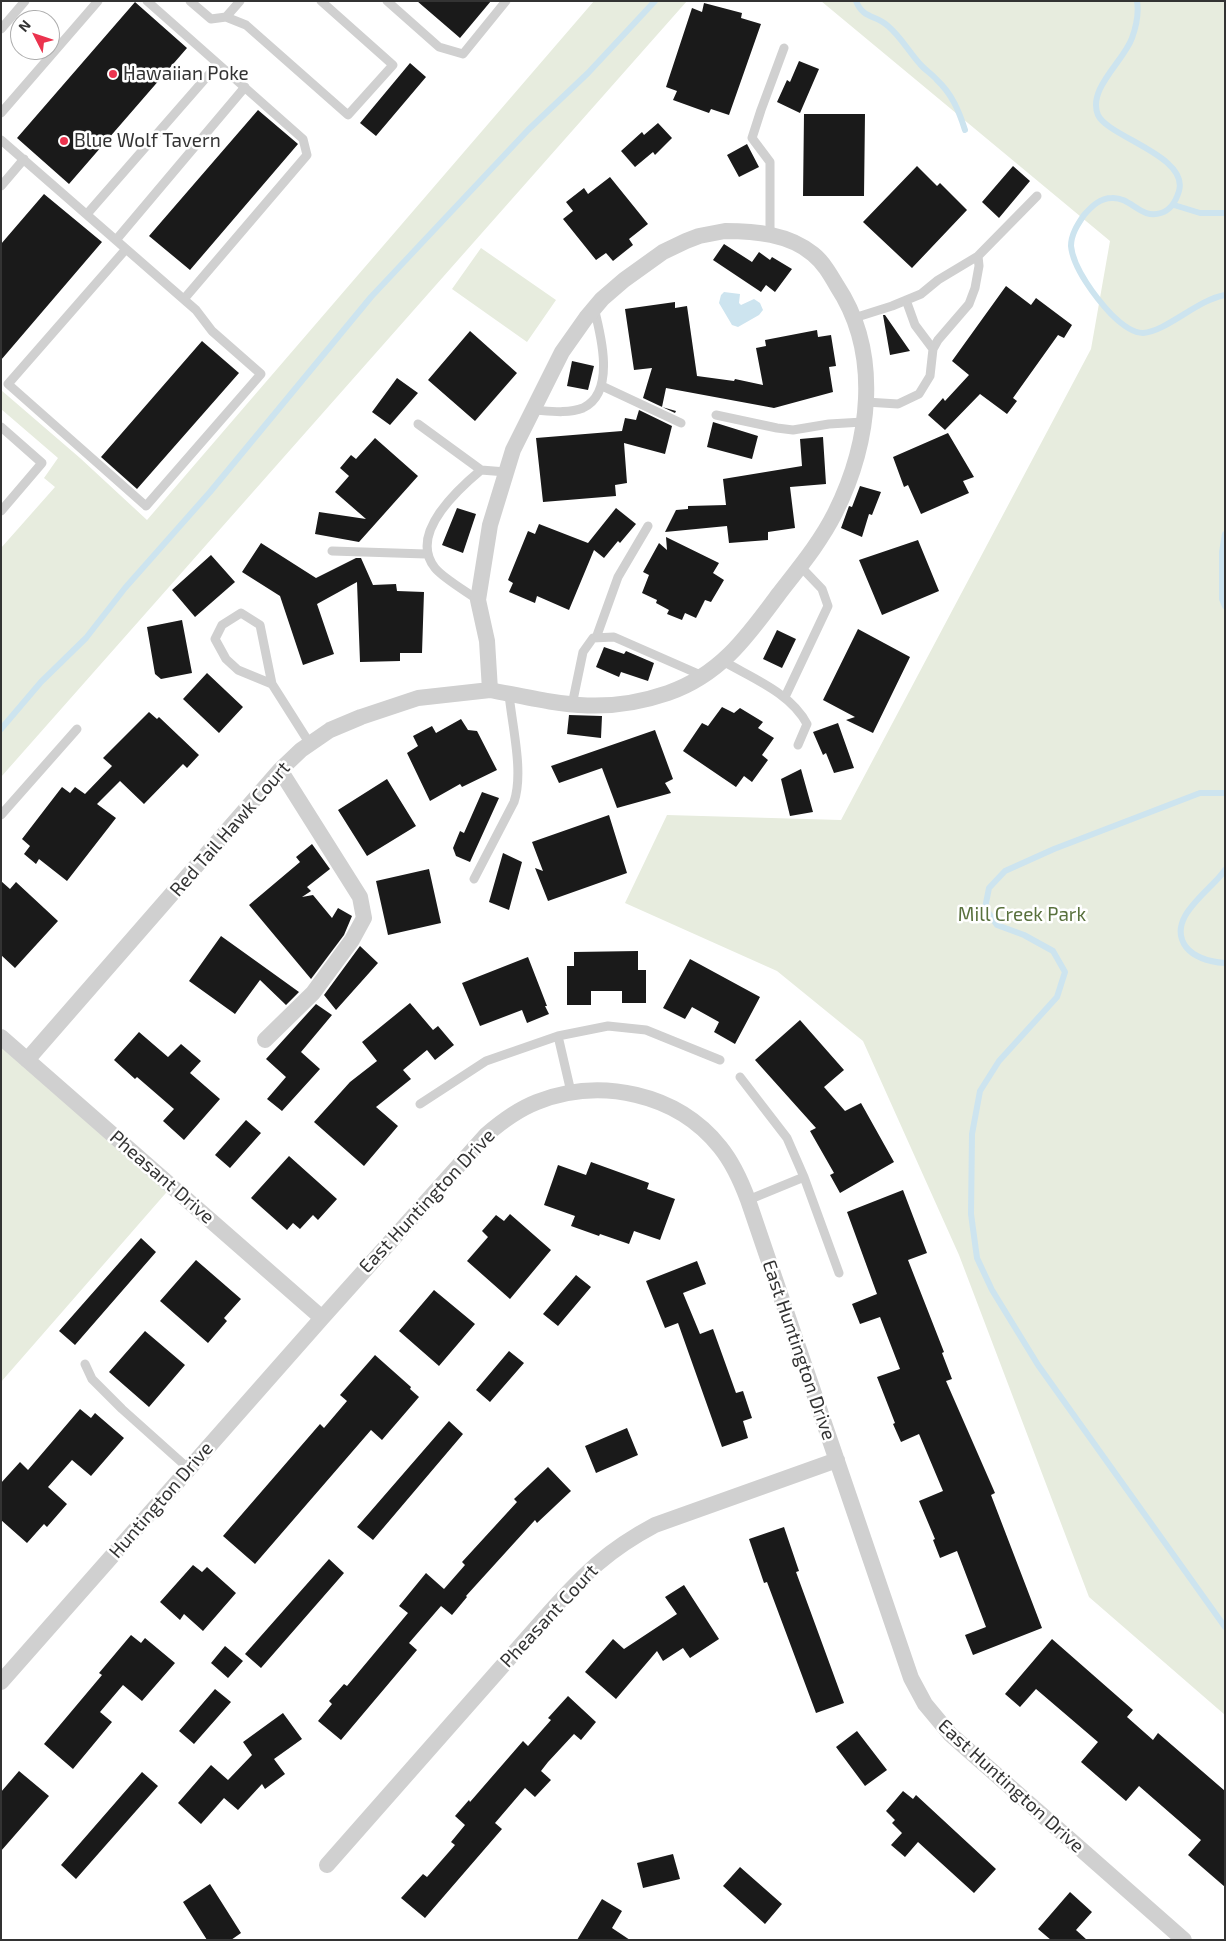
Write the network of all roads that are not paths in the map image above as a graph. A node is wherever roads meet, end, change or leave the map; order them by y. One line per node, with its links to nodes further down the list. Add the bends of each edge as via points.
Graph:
1 (25, 1): 10 (lane)
2 (98, 1): 14 (lane)
3 (147, 1): 12 (lane)
4 (190, 1): 9 (lane, via 211,19)
5 (240, 1): 9 (lane)
6 (321, 1): 9 (lane, via 393,64 348,115 246,25)
7 (387, 1): 8 (lane, via 439,47 463,54)
8 (506, 1)
9 (226, 17)
10 (1, 29)
11 (784, 48): 20 (lane, via 752,138 770,162)
12 (218, 64): 13 (lane); 19 (lane)
13 (245, 87): 21 (lane); 24 (lane, via 303,139 307,155)
14 (1, 113)
15 (1, 140): 16 (lane)
16 (24, 159): 17 (lane); 19 (lane)
17 (1, 186)
18 (1037, 196): 23 (lane)
19 (87, 214): 21 (lane)
20 (770, 235): 26 (street, Red Tail Hawk Court, via 725,231 686,241 663,252 624,280); 27 (street, Red Tail Hawk Court, via 798,244 814,254 842,294)
21 (116, 240): 22 (lane)
22 (126, 248): 24 (lane); 24 (lane, via 8,384 146,506 261,374 212,330)
23 (978, 256): 25 (lane, via 921,294); 28 (lane, via 975,288 969,304)
24 (184, 299)
25 (906, 300): 27 (lane); 28 (lane, via 915,325)
26 (594, 308): 29 (lane, via 602,340); 31 (street, Red Tail Hawk Court, via 562,352)
27 (854, 318): 30 (street, Red Tail Hawk Court, via 864,353)
28 (933, 349): 30 (lane, via 930,376 919,394 898,404)
29 (602, 386): 31 (lane, via 596,398 584,407 569,411); 34 (lane)
30 (866, 402): 33 (street, Red Tail Hawk Court)
31 (533, 410): 38 (street, Red Tail Hawk Court)
32 (716, 414): 33 (lane, via 793,430)
33 (863, 422): 43 (street, Red Tail Hawk Court, via 851,478 835,514)
34 (681, 423)
35 (418, 424): 37 (lane)
36 (1, 427): 39 (lane, via 42,463)
37 (481, 470): 38 (lane); 42 (lane, via 443,507 428,536)
38 (506, 472): 44 (street, Red Tail Hawk Court, via 490,525)
39 (1, 511)
40 (648, 526): 45 (lane, via 618,577)
41 (332, 552): 42 (lane)
42 (426, 554): 44 (lane, via 435,569)
43 (800, 566): 46 (street, Red Tail Hawk Court, via 750,633); 51 (lane, via 822,589 828,606)
44 (478, 600): 49 (street, via 487,641)
45 (596, 638): 47 (lane, via 614,637); 52 (lane, via 583,652)
46 (723, 661): 47 (street, Red Tail Hawk Court); 51 (lane)
47 (703, 676): 52 (street, Red Tail Hawk Court, via 675,690 639,701 615,706)
48 (272, 684): 48 (lane, via 238,670 226,659 215,639 222,625 241,613 260,625); 54 (lane)
49 (490, 690): 50 (street, Red Tail Hawk Court); 54 (street, Red Tail Hawk Court, via 418,698 345,723)
50 (508, 694): 52 (street, Red Tail Hawk Court); 58 (lane, via 517,792)
51 (784, 697): 55 (lane, via 800,711 806,724)
52 (572, 705)
53 (77, 729): 57 (lane)
54 (310, 744): 56 (street, Red Tail Hawk Court)
55 (798, 745)
56 (280, 770): 61 (street, via 360,897 364,918 313,993); 62 (street, Red Tail Hawk Court)
57 (1, 815)
58 (474, 879)
59 (558, 1036): 63 (lane, via 608,1026 646,1030); 65 (lane); 66 (lane, via 486,1061)
60 (1, 1037): 62 (street, Pheasant Drive)
61 (265, 1040)
62 (27, 1060): 70 (street, Pheasant Drive)
63 (720, 1060)
64 (740, 1077): 67 (lane, via 787,1138)
65 (571, 1092): 68 (street, East Huntington Drive, via 624,1092 655,1100 683,1115 720,1148 738,1175); 70 (street, East Huntington Drive, via 524,1108 486,1134)
66 (420, 1104)
67 (804, 1177): 68 (lane); 69 (lane)
68 (748, 1200): 72 (street, East Huntington Drive)
69 (839, 1273)
70 (322, 1318): 73 (street, Huntington Drive)
71 (85, 1364): 73 (lane, via 92,1379)
72 (837, 1460): 75 (street, Pheasant Court, via 655,1525 604,1556 550,1612); 76 (street, East Huntington Drive, via 911,1678 925,1704 950,1734)
73 (189, 1469): 74 (street, Huntington Drive)
74 (1, 1682)
75 (327, 1865)
76 (1179, 1938)

